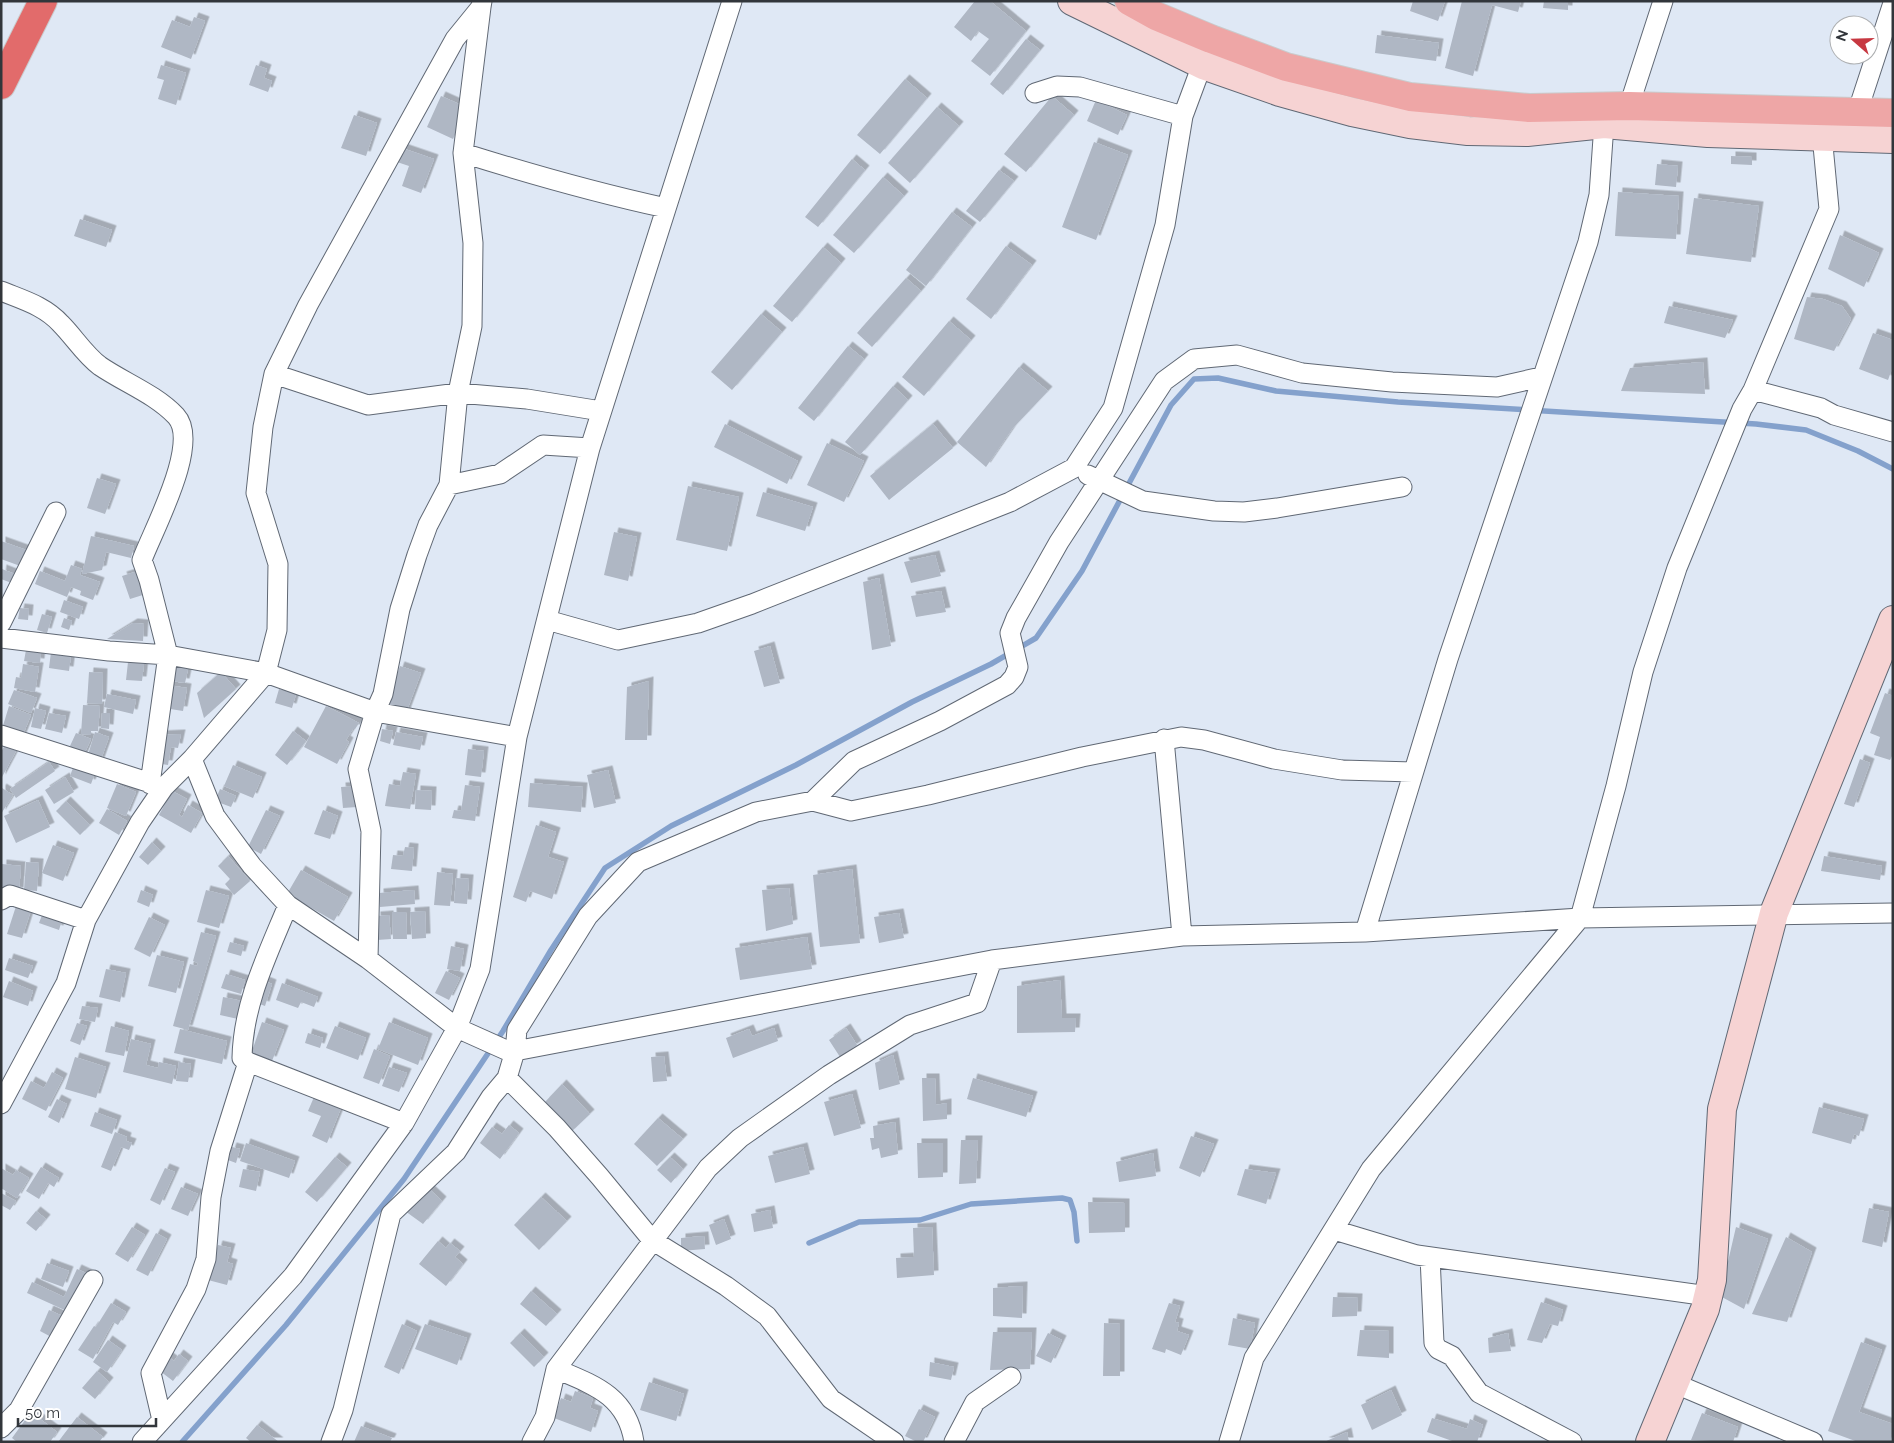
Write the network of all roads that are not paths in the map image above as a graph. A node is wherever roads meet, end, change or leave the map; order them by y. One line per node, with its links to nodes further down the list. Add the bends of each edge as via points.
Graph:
1 (43, 1): 10 (highway)
2 (732, 1): 20 (street)
3 (1072, 1): 9 (main road)
4 (1128, 1): 8 (main road)
5 (1663, 1): 12 (street)
6 (1893, 3): 13 (street)
7 (482, 4): 19 (street); 22 (street, via 455,39 308,305)
8 (1211, 39): 9 (street); 12 (main road, via 1286,67 1410,97 1529,108)
9 (1203, 65): 15 (street); 16 (main road, via 1352,112 1410,124 1468,131 1527,132)
10 (1, 85)
11 (1034, 93): 15 (street, via 1057,86 1080,87)
12 (1629, 106): 13 (main road)
13 (1858, 110): 14 (main road)
14 (1893, 113)
15 (1183, 116): 29 (street, via 1165,225 1112,408)
16 (1604, 124): 17 (main road, via 1708,132); 23 (street, via 1597,204 1588,242)
17 (1822, 135): 18 (main road); 24 (street, via 1829,209)
18 (1893, 139)
19 (463, 153): 20 (street, via 590,191); 25 (street, via 473,243 472,326)
20 (666, 208): 26 (street)
21 (1, 291): 38 (street, via 29,301 52,316 99,365 164,405 178,418 183,439 181,466 142,560)
22 (274, 374): 25 (street, via 368,405); 39 (street, via 263,428 256,493 278,564 277,630)
23 (1541, 378): 30 (street, via 1497,387 1392,382 1302,373 1236,355 1194,359 1164,381); 45 (street)
24 (1753, 390): 27 (street); 52 (street, via 1742,409 1677,568 1643,672)
25 (458, 393): 26 (street, via 527,399); 31 (street)
26 (601, 411): 28 (street)
27 (1893, 432)
28 (590, 448): 31 (street, via 543,445 500,474); 34 (street)
29 (1074, 468): 30 (street); 34 (street, via 1010,502 698,623 618,640)
30 (1106, 484): 32 (street, via 1143,501 1244,512); 47 (street, via 1054,550 1016,618 1010,633 1018,668 1007,685 940,721 854,760)
31 (449, 485): 40 (street, via 417,555 400,609 383,694)
32 (1402, 487)
33 (56, 512): 36 (street)
34 (547, 620): 42 (street)
35 (1893, 620): 51 (main road)
36 (1, 623)
37 (1, 638): 38 (street)
38 (168, 655): 39 (street); 46 (street)
39 (266, 673): 40 (street); 44 (street)
40 (375, 712): 42 (street); 56 (street, via 358,769 371,831)
41 (1, 735): 46 (street)
42 (518, 737): 58 (street, via 480,969)
43 (1164, 739): 45 (street, via 1204,740 1274,759 1342,770); 47 (street, via 852,811); 55 (street)
44 (192, 759): 46 (street); 49 (street, via 215,816 252,866)
45 (1414, 772): 54 (street)
46 (157, 785): 53 (street)
47 (813, 802): 59 (street, via 756,812 638,862 588,916 518,1030)
48 (1, 900): 53 (street, via 10,895)
49 (288, 905): 56 (street); 60 (street, via 254,986 243,1042 242,1058)
50 (1893, 913): 51 (street)
51 (1774, 914): 52 (street); 68 (main road, via 1722,1109 1712,1280)
52 (1580, 918): 54 (street); 64 (street, via 1371,1170)
53 (86, 920): 62 (street, via 66,983)
54 (1365, 932): 55 (street)
55 (1182, 936): 57 (street)
56 (368, 959): 58 (street)
57 (992, 960): 59 (street); 65 (street, via 977,1003 910,1025 829,1075 740,1138 708,1168)
58 (457, 1028): 59 (street); 63 (street)
59 (510, 1051): 61 (street)
60 (248, 1062): 63 (street); 72 (street, via 220,1151 211,1196 206,1259 196,1289 150,1373)
61 (507, 1078): 65 (street, via 570,1142); 75 (street, via 456,1152 391,1214 343,1410)
62 (1, 1104)
63 (404, 1123): 72 (street, via 293,1276)
64 (1334, 1230): 66 (street); 80 (street, via 1254,1358)
65 (652, 1240): 69 (street); 78 (street, via 767,1316 831,1399)
66 (1430, 1257): 68 (street); 81 (street, via 1434,1342 1438,1349 1452,1356 1479,1393)
67 (93, 1280): 73 (street, via 18,1410)
68 (1708, 1296): 71 (main road)
69 (556, 1369): 76 (street, via 545,1417); 77 (street, via 597,1387 619,1405 631,1424)
70 (1011, 1377): 79 (street, via 975,1402)
71 (1676, 1384): 82 (main road); 83 (street)
72 (162, 1420): 74 (street)
73 (1, 1428)
74 (142, 1442)
75 (331, 1442)
76 (532, 1442)
77 (634, 1442)
78 (894, 1442)
79 (954, 1442)
80 (1229, 1442)
81 (1572, 1442)
82 (1650, 1442)
83 (1813, 1442)

